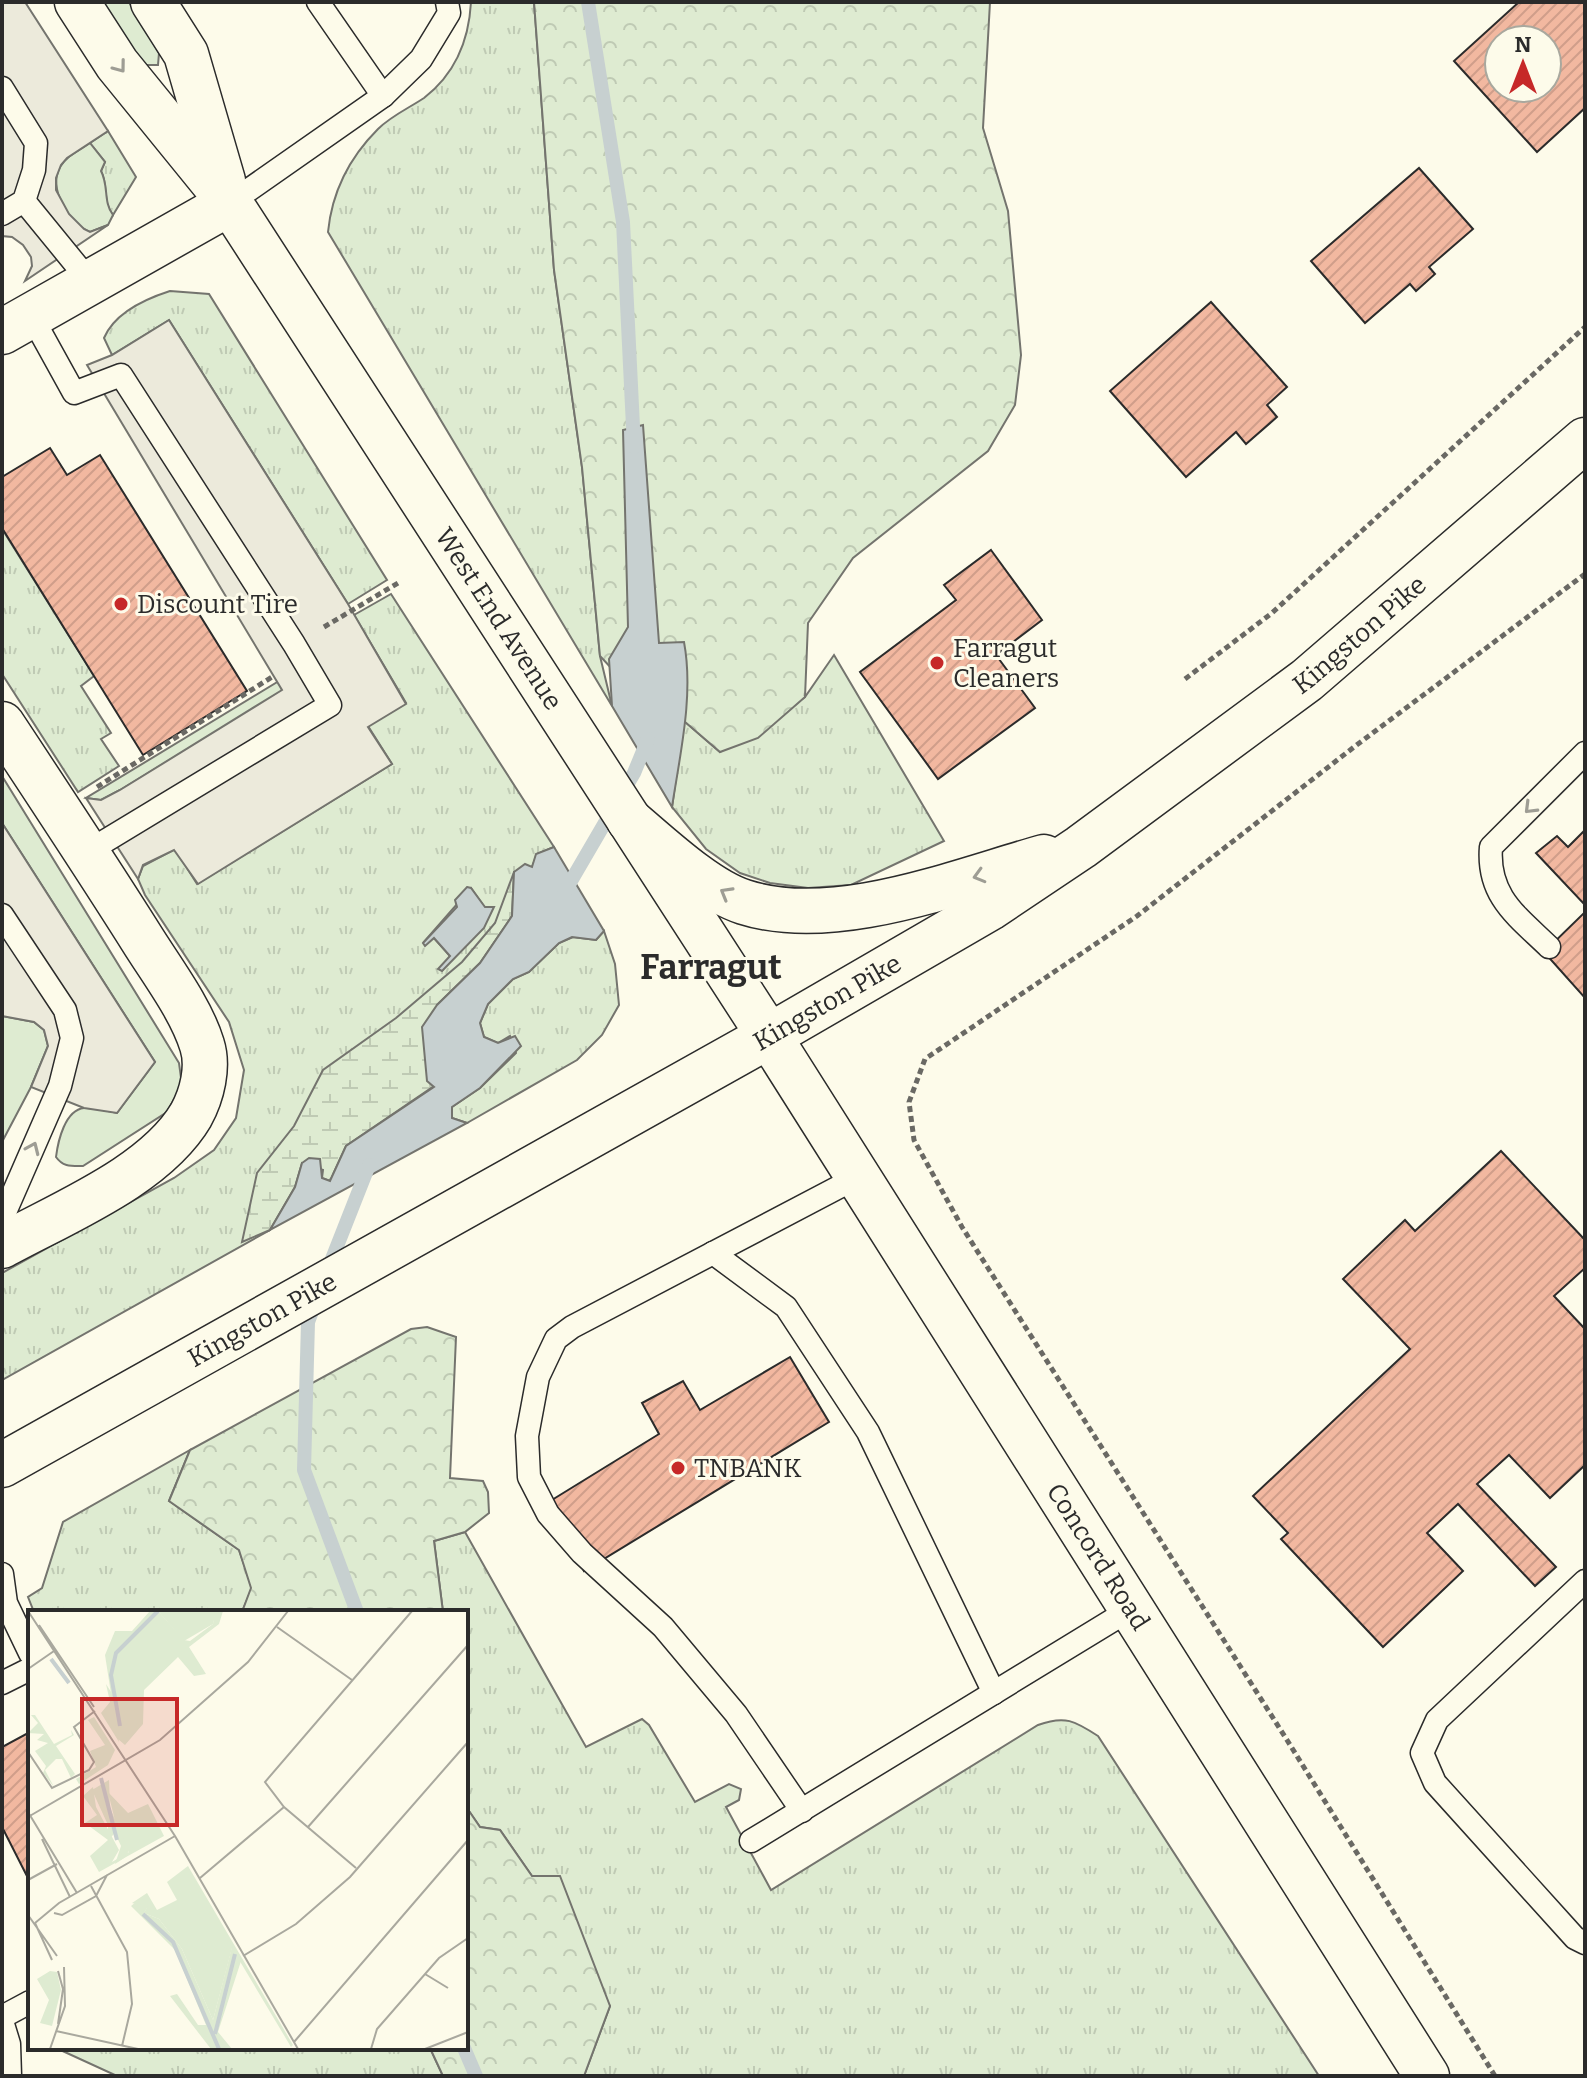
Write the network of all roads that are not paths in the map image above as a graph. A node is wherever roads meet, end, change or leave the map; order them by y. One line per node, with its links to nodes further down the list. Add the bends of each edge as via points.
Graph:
1 (77, 2): 8 (street, West End Avenue, one-way to 8, via 117,64)
2 (153, 2): 8 (street, West End Avenue, via 186,54)
3 (318, 2): 6 (lane)
4 (447, 2): 6 (lane, via 449,13 421,59)
5 (2, 88): 7 (lane, via 36,143)
6 (383, 96): 8 (lane)
7 (24, 201): 9 (lane); 10 (lane)
8 (230, 203): 10 (street); 15 (street, West End Avenue)
9 (2, 214)
10 (91, 283): 11 (street)
11 (17, 324): 17 (lane, via 74,393 121,375 330,705)
12 (1585, 440): 16 (street, Kingston Pike, via 1307,680)
13 (2, 724): 17 (street)
14 (1585, 753): 19 (lane, one-way to 19, via 1491,847 1489,869 1503,902)
15 (639, 832): 16 (street, one-way to 15, via 885,902 793,912 742,902); 20 (street, West End Avenue)
16 (1081, 847): 20 (street, Kingston Pike, via 990,908)
17 (87, 852): 23 (street, via 181,1001 202,1045 205,1073 191,1115 161,1152 127,1178)
18 (2, 915): 22 (lane, one-way to 18, via 60,1086 72,1038 65,1010)
19 (1549, 947)
20 (769, 1036): 21 (street, Concord Road); 25 (street, Kingston Pike)
21 (858, 1177): 24 (lane); 28 (street, Concord Road)
22 (2, 1219)
23 (2, 1246)
24 (713, 1253): 32 (lane, via 786,1307 868,1432); 33 (lane, via 556,1339 538,1377 527,1436 529,1477 548,1514 582,1553 663,1627 736,1714)
25 (2, 1465)
26 (2, 1574): 29 (lane, via 6,1603)
27 (1585, 1581): 35 (lane, via 1437,1720 1422,1753 1435,1783)
28 (1131, 1609): 32 (lane); 39 (street, Concord Road)
29 (28, 1649)
30 (28, 1670): 31 (lane)
31 (2, 1683)
32 (994, 1693): 33 (lane)
33 (802, 1811): 34 (lane)
34 (751, 1841)
35 (1585, 1943)
36 (28, 2003): 37 (lane)
37 (2, 2019): 38 (lane)
38 (10, 2076)
39 (1427, 2076)

